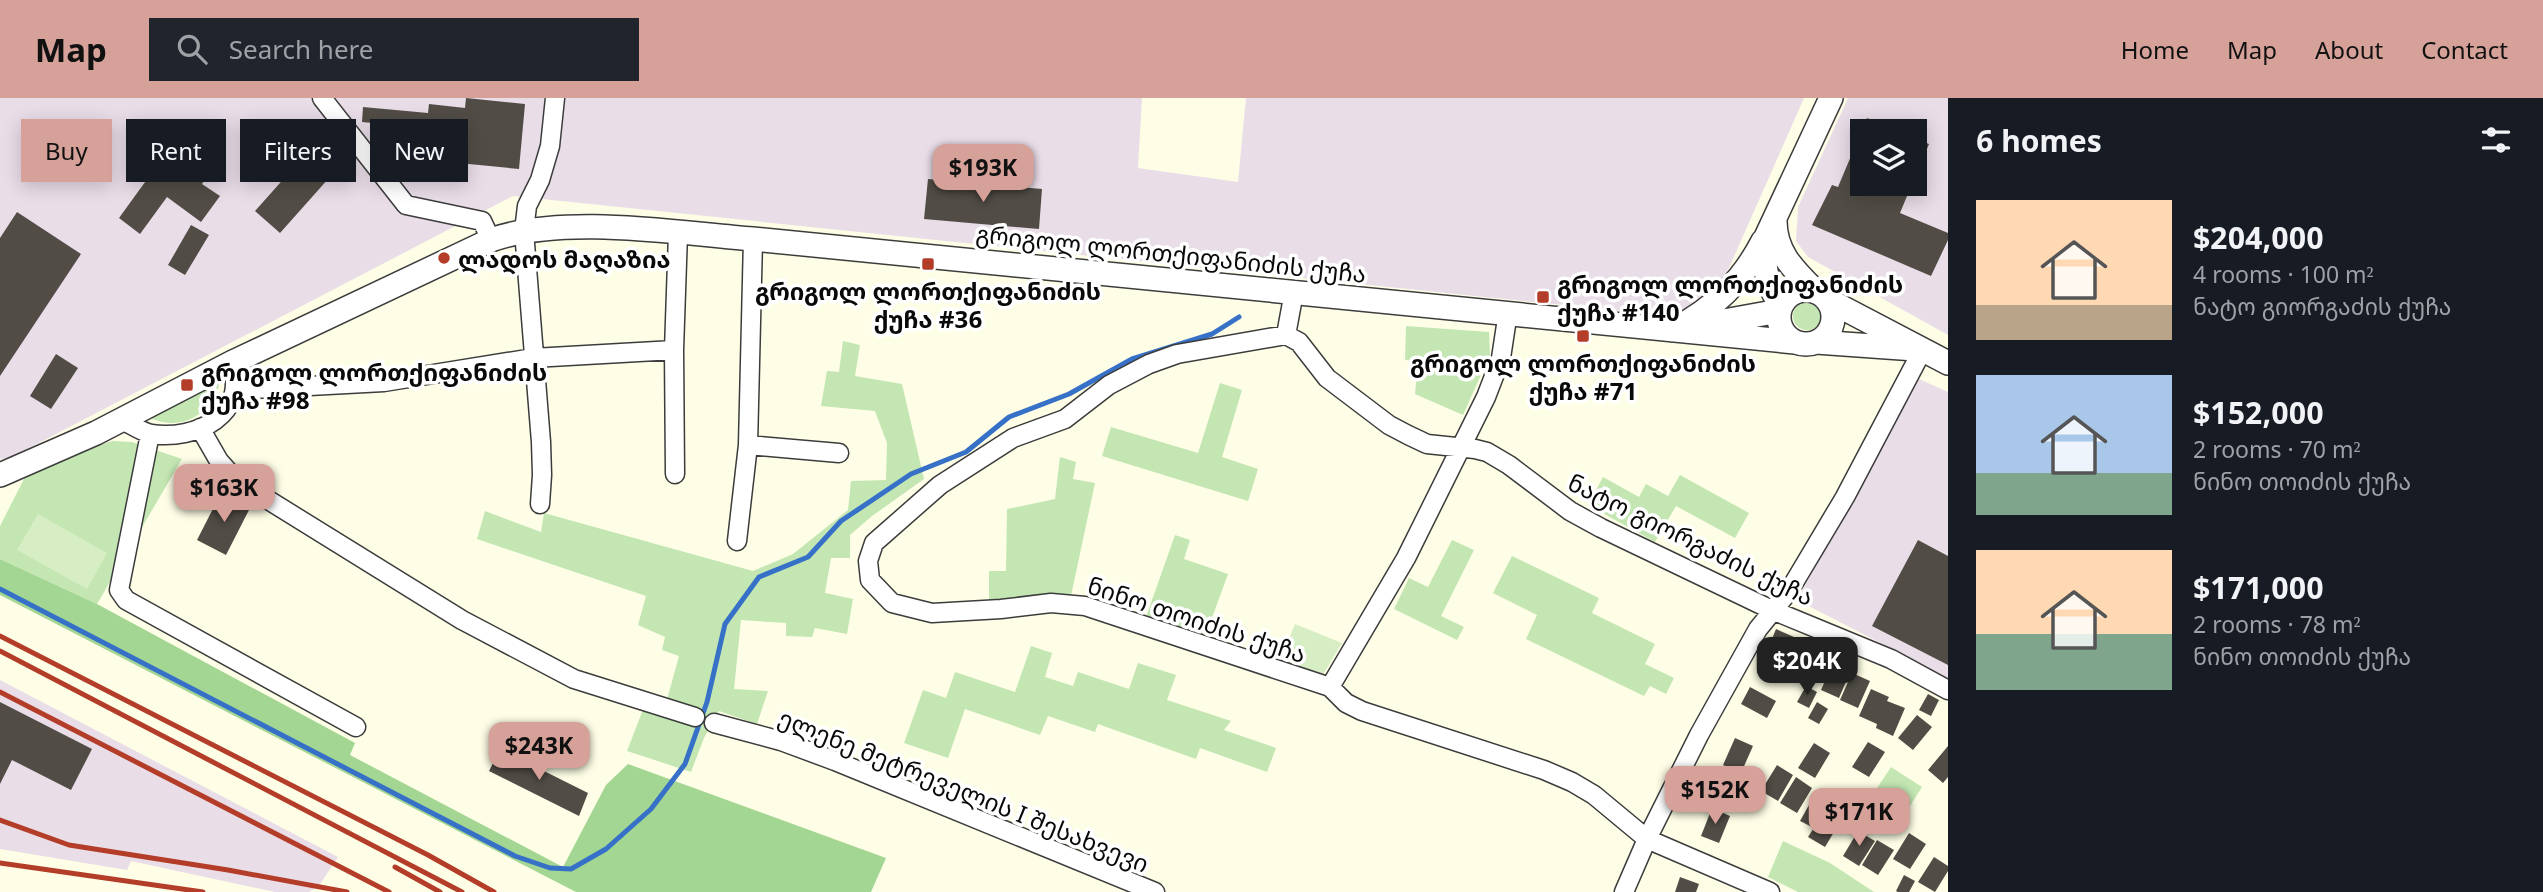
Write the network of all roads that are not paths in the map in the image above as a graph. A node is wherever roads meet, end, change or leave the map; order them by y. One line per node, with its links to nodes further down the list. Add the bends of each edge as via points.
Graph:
1 (322, 98): 8 (street, via 406,205 482,221)
2 (555, 98): 5 (street, via 551,146 527,206)
3 (1832, 98): 4 (street)
4 (1770, 228): 10 (street, გრიგოლ ლორთქიფანიძის ქუჩა, via 1792,268); 11 (street, via 1763,255 1765,273); 13 (street, via 1754,261 1737,282 1707,309)
5 (524, 231): 6 (street, გრიგოლ ლორთქიფანიძის ქუჩა, via 587,226); 8 (street, გრიგოლ ლორთქიფანიძის ქუჩა); 18 (street)
6 (678, 233): 7 (street, გრიგოლ ლორთქიფანიძის ქუჩა); 17 (street)
7 (753, 239): 9 (street, გრიგოლ ლორთქიფანიძის ქუჩა); 25 (street)
8 (491, 240): 19 (street, გრიგოლ ლორთქიფანიძის ქუჩა)
9 (1294, 292): 12 (street, გრიგოლ ლორთქიფანიძის ქუჩა); 14 (street)
10 (1821, 296): 11 (street, via 1806,290 1796,292); 15 (street, via 1833,314 1832,323 1829,331); 16 (street, გრიგოლ ლორთქიფანიძის ქუჩა)
11 (1780, 308): 13 (street, გრიგოლ ლორთქიფანიძის ქუჩა); 15 (street, via 1781,329)
12 (1508, 312): 13 (street, გრიგოლ ლორთქიფანიძის ქუჩა); 26 (street, via 1501,358)
13 (1672, 330): 15 (street, გრიგოლ ლორთქიფანიძის ქუჩა)
14 (1286, 335): 26 (street, ნატო გიორგაძის ქუჩა, via 1299,342 1327,378 1389,425 1427,444); 33 (street, ნინო თოიძის ქუჩა, via 1177,354 1149,364 1109,385 1065,419 1013,438 940,485 874,543 868,561 870,580 891,603 932,613 1051,603 1085,606)
15 (1806, 342): 16 (street, გრიგოლ ლორთქიფანიძის ქუჩა)
16 (1923, 349): 20 (street, გრიგოლ ლორთქიფანიძის ქუჩა); 32 (street, via 1851,487 1789,591)
17 (674, 350): 18 (street); 28 (street)
18 (533, 358): 21 (street, via 384,382); 30 (street, via 541,442)
19 (231, 363): 21 (street); 22 (street, გრიგოლ ლორთქიფანიძის ქუჩა)
20 (1948, 363)
21 (236, 390): 23 (street, via 222,417)
22 (122, 420): 24 (street); 29 (street, გრიგოლ ლორთქიფანიძის ქუჩა)
23 (200, 428): 24 (street); 35 (street, via 236,481 462,621 574,679)
24 (150, 434): 37 (street, via 119,590 126,600)
25 (748, 445): 27 (street); 31 (street)
26 (1461, 447): 32 (street, ნატო გიორგაძის ქუჩა, via 1487,452 1601,528); 33 (street, via 1406,558)
27 (839, 453)
28 (675, 474)
29 (0, 475)
30 (540, 503)
31 (737, 541)
32 (1772, 610): 34 (street, ნატო გიორგაძის ქუჩა, via 1891,659); 38 (street, via 1699,735)
33 (1330, 687): 38 (street, ნინო თოიძის ქუჩა, via 1362,711 1572,782)
34 (1948, 690)
35 (695, 717)
36 (714, 723): 39 (street, ელენე მეტრეველის I შესახვევი, via 835,761)
37 (356, 727)
38 (1647, 839): 40 (street); 41 (street, ნინო თოიძის ქუჩა)
39 (1155, 892)
40 (1624, 892)
41 (1770, 892)

